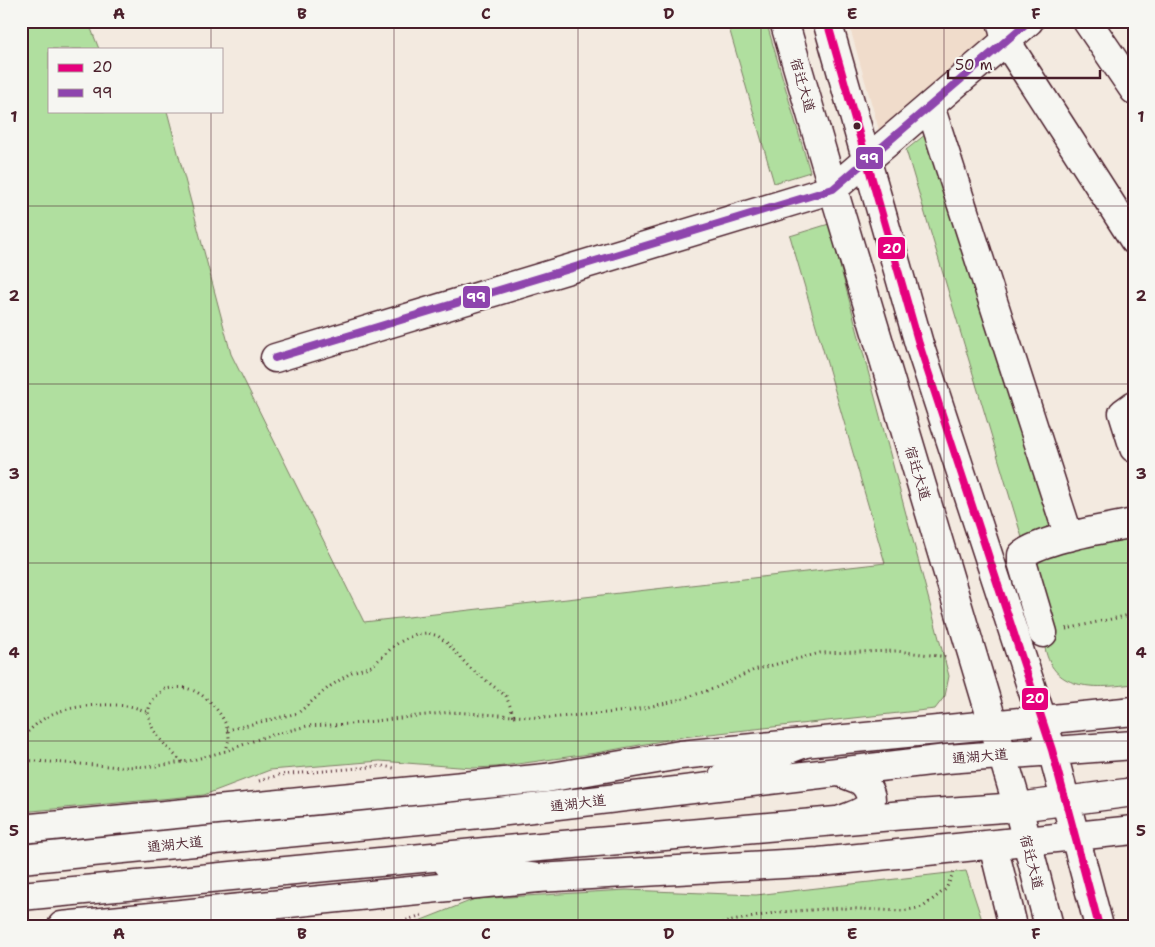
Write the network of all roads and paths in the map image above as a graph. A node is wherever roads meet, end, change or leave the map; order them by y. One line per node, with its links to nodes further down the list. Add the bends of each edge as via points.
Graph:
1 (784, 21): 9 (main road, 宿迁大道)
2 (826, 21): 8 (main road)
3 (1029, 21): 5 (main road)
4 (1086, 21): 6 (main road)
5 (1003, 31): 7 (main road); 10 (main road)
6 (1134, 90)
7 (930, 106): 8 (main road); 15 (main road)
8 (866, 161): 9 (main road); 22 (main road, via 919,344)
9 (833, 190): 11 (main road); 18 (main road, 宿迁大道)
10 (1134, 240)
11 (275, 358)
12 (1134, 405): 13 (main road, via 1123,413)
13 (1134, 448)
14 (1134, 523): 15 (main road)
15 (1069, 537): 17 (main road, via 1031,548 1022,555)
16 (1134, 614): 17 (path)
17 (1043, 633)
18 (974, 660): 21 (path, via 896,651 820,653 754,670 705,692 629,711 547,718); 23 (main road, 宿迁大道)
19 (1134, 711): 22 (main road)
20 (149, 712): 24 (path, via 150,704 165,689 185,688 196,691 213,706); 25 (path, via 110,705 62,711 50,715); 32 (path, via 156,734)
21 (514, 716): 24 (path, via 506,696 470,668 448,644 428,633 416,634 395,645 372,666 352,672 328,687 298,713); 29 (path, via 451,712 307,726)
22 (1042, 720): 23 (main road); 28 (main road)
23 (993, 725): 26 (main road); 30 (main road, 宿迁大道)
24 (227, 730): 29 (path)
25 (21, 739)
26 (805, 744): 34 (main road); 39 (main road, via 680,755 546,778)
27 (1134, 745): 28 (main road, 通湖大道)
28 (1052, 750): 30 (main road, 通湖大道); 36 (main road)
29 (226, 751): 32 (path)
30 (1002, 754): 33 (main road, 通湖大道); 37 (main road, 宿迁大道)
31 (21, 760): 32 (path, via 123,767)
32 (183, 762)
33 (839, 772): 34 (main road, 通湖大道); 38 (main road, via 862,782 871,798 869,806 861,812)
34 (699, 788): 45 (main road, 通湖大道, via 490,813)
35 (1134, 792): 36 (main road)
36 (1067, 802): 37 (main road); 41 (main road)
37 (1018, 808): 38 (main road); 42 (main road, 宿迁大道)
38 (838, 821): 44 (main road)
39 (21, 829)
40 (1134, 830): 41 (main road)
41 (1076, 836): 42 (main road); 53 (main road)
42 (1026, 841): 43 (main road); 52 (main road, 宿迁大道)
43 (993, 844): 47 (main road, via 819,862); 51 (main road)
44 (420, 858): 47 (main road); 48 (main road)
45 (21, 859)
46 (955, 869): 50 (path, via 946,889 923,907 903,911 842,908 778,912)
47 (538, 878): 49 (main road)
48 (21, 896)
49 (62, 926)
50 (707, 926)
51 (1013, 926)
52 (1049, 926)
53 (1099, 926)

